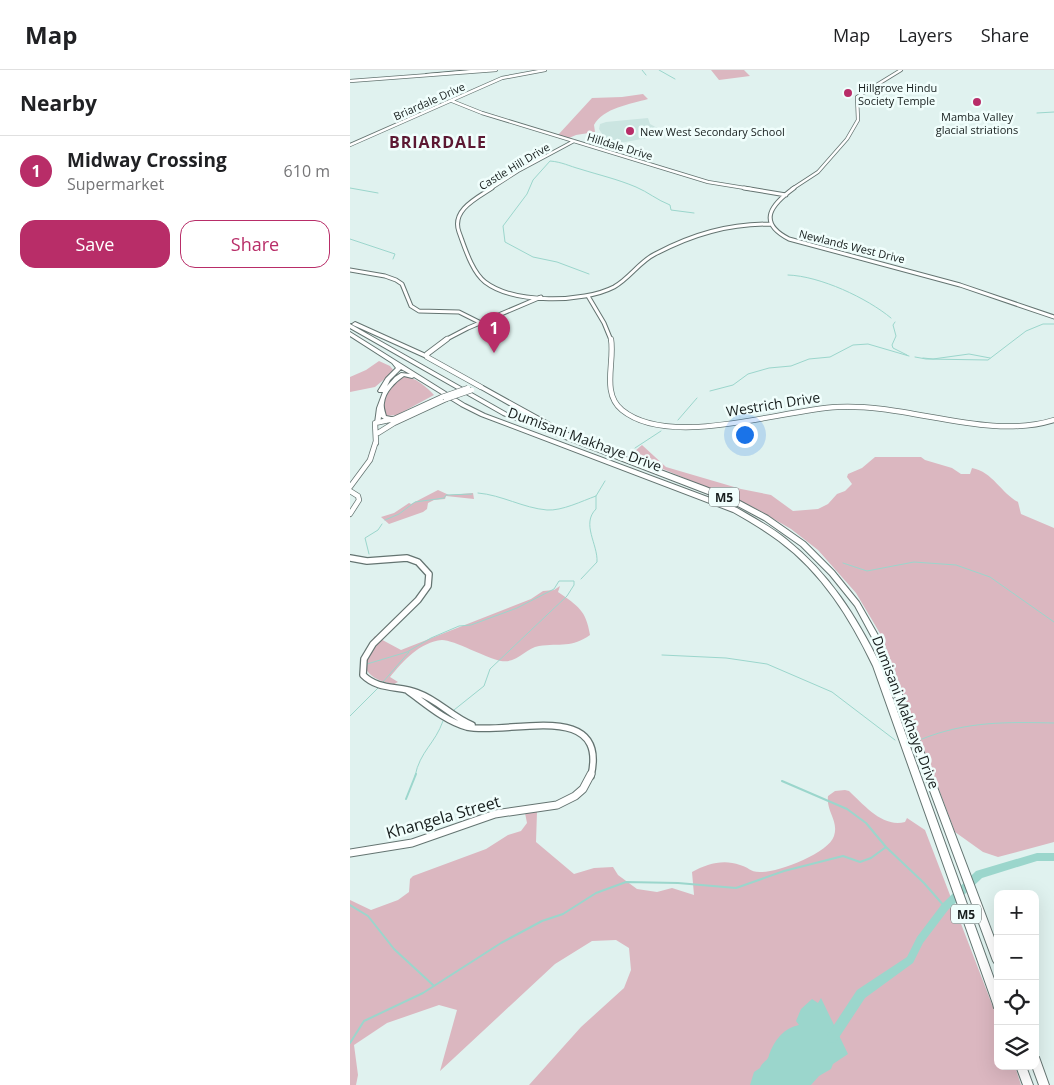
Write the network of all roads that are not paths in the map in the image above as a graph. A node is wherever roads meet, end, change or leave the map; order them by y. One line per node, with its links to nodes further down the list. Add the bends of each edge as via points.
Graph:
1 (485, 70): 5 (main road)
2 (496, 70): 6 (street)
3 (545, 70): 7 (street, Briardale Drive, via 507,77)
4 (901, 70): 10 (street, via 860,94 856,101 858,120 853,130 819,170)
5 (428, 74): 6 (street)
6 (350, 80)
7 (452, 101): 8 (street, Hilldale Drive); 9 (street, Briardale Drive)
8 (574, 141): 10 (street, Hilldale Drive, via 708,182); 14 (street, Castle Hill Drive, via 493,187 466,207 457,222 485,282 501,291)
9 (350, 145)
10 (786, 194): 11 (street, via 771,206)
11 (770, 224): 13 (street, Castle Hill Drive, via 723,228 691,239 650,256 620,283); 15 (street, Newlands West Drive, via 779,233 801,244 946,280 1013,300)
12 (350, 270): 17 (street, via 386,276 399,282 411,306 419,311 459,312)
13 (588, 296): 14 (street, Castle Hill Drive); 25 (street, Westrich Drive, via 611,341 612,397 623,411 646,423 668,428 691,428 847,406 1003,427 1027,428)
14 (542, 297): 17 (street)
15 (1054, 317)
16 (350, 322): 20 (main road)
17 (479, 322): 20 (street, via 450,337)
18 (350, 326): 30 (main road, Dumisani Makhaye Drive / M5, via 505,414)
19 (350, 334): 21 (main road, Dumisani Makhaye Drive / M5)
20 (426, 356): 22 (street)
21 (394, 363): 23 (main road, Dumisani Makhaye Drive / M5); 27 (main road, via 399,368 383,386 377,399)
22 (479, 386): 23 (street, bridge); 30 (main road)
23 (443, 396): 24 (main road, via 405,374 388,388); 26 (street); 38 (main road, Dumisani Makhaye Drive / M5, via 483,415 736,510 773,532 826,579 866,642 877,666)
24 (380, 405): 26 (main road, via 384,416); 27 (main road)
25 (1054, 420)
26 (394, 421): 27 (street); 28 (street)
27 (376, 425): 28 (street); 29 (street)
28 (378, 433): 29 (street)
29 (376, 443): 31 (street, via 370,460)
30 (605, 453): 37 (main road, Dumisani Makhaye Drive / M5, via 704,489 750,510 792,536 832,573 852,597 878,644)
31 (350, 489): 32 (street, via 359,500)
32 (350, 514)
33 (350, 558): 34 (street, via 368,561 410,559 417,561 426,572 425,586 418,597)
34 (387, 620)
35 (362, 649): 36 (street, Khangela Street, via 360,667 368,680 408,691 447,719 480,728 554,725 575,729 586,738 594,763 589,782 576,796 557,805 495,814 412,843)
36 (350, 853)
37 (994, 949)
38 (994, 993)
39 (1022, 1070): 41 (main road)
40 (1038, 1070): 42 (main road)
41 (1028, 1085)
42 (1044, 1085)

